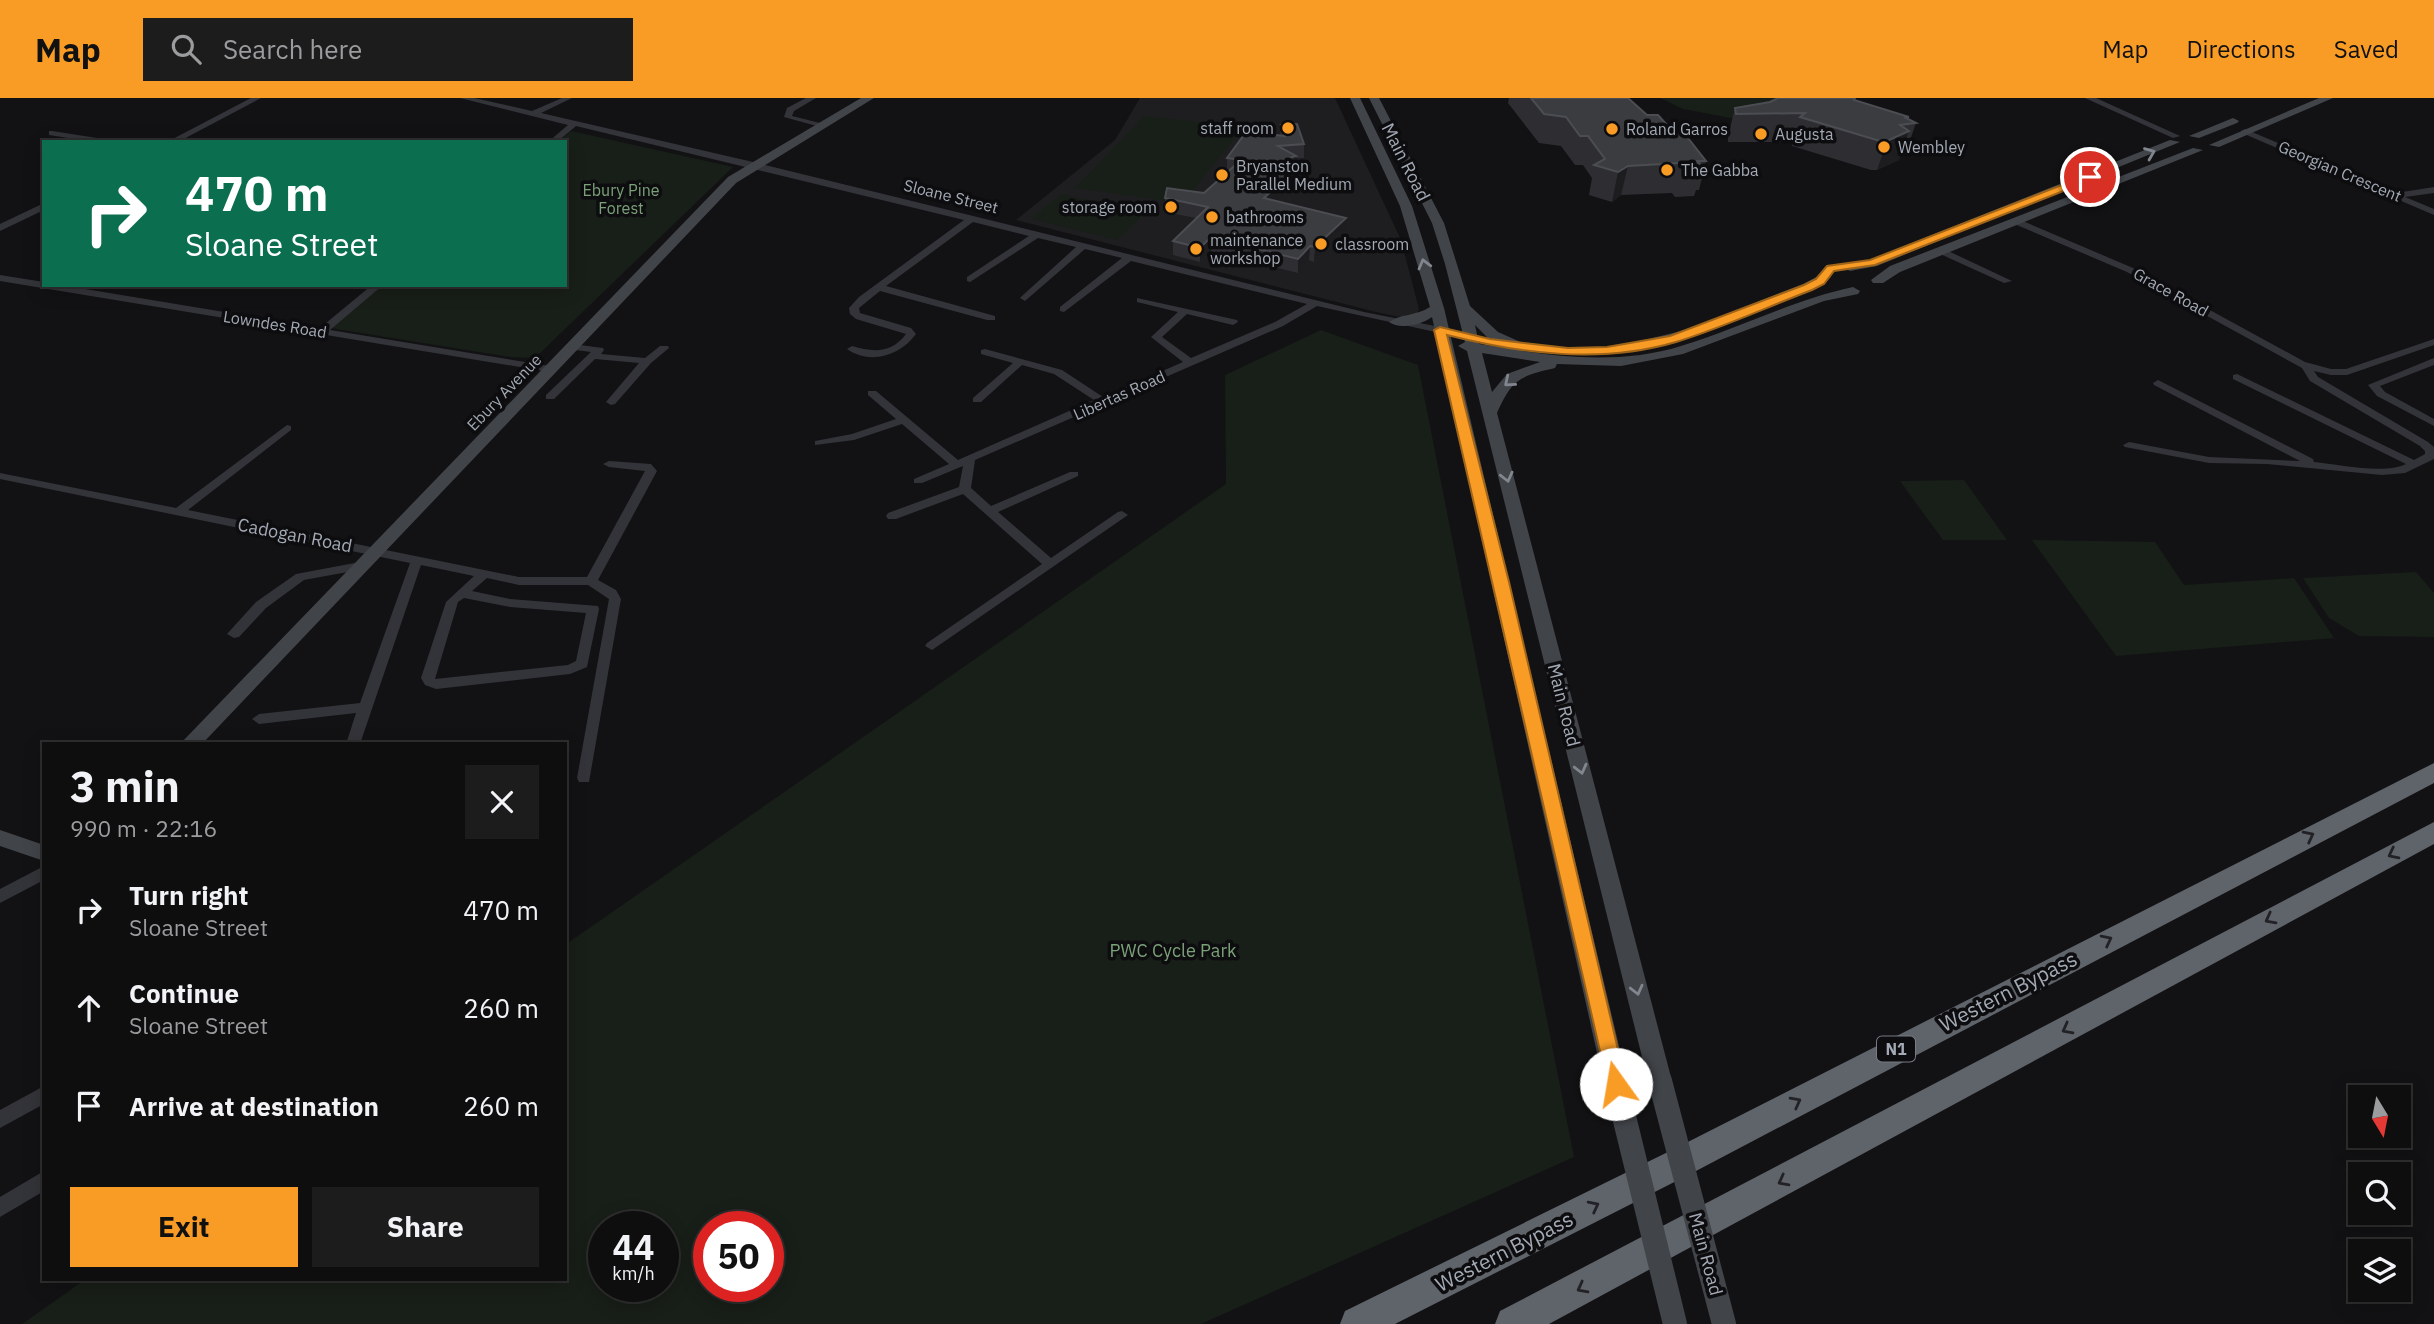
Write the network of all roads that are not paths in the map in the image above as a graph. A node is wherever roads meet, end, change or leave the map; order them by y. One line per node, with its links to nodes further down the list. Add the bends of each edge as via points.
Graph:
1 (257, 98): 19 (street)
2 (464, 98): 10 (street, Sloane Street)
3 (568, 98): 10 (street)
4 (812, 98): 13 (street, via 790,110 788,117)
5 (869, 98): 13 (street, Ebury Avenue)
6 (1355, 98): 55 (main road, Main Road, one-way to 6, via 1406,206)
7 (1374, 98): 56 (main road, Main Road, via 1445,240)
8 (2089, 98): 17 (street)
9 (2328, 98): 14 (main road)
10 (533, 114): 12 (street, Sloane Street)
11 (2245, 117): 16 (main road)
12 (574, 124): 20 (street); 23 (street, Sloane Street)
13 (821, 126): 23 (street, Ebury Avenue)
14 (2245, 131): 21 (main road); 25 (street, Georgian Crescent)
15 (52, 133): 18 (street)
16 (2195, 136): 17 (main road); 21 (main road)
17 (2175, 139): 22 (main road); 33 (main road, one-way to 17)
18 (97, 140)
19 (175, 140)
20 (554, 140)
21 (2215, 145): 22 (main road, Sloane Street)
22 (2197, 150): 31 (main road, Sloane Street)
23 (753, 165): 30 (street, Sloane Street); 65 (street, Ebury Avenue, via 732,180)
24 (2434, 190): 25 (street)
25 (2396, 195): 27 (street, Georgian Crescent)
26 (2434, 197): 27 (street)
27 (2414, 204): 29 (street, Georgian Crescent)
28 (42, 207): 32 (street)
29 (2434, 212)
30 (971, 219): 34 (street, Sloane Street); 49 (street)
31 (2015, 221): 33 (main road, via 2003,218); 37 (main road, Sloane Street); 76 (street, Grace Road, via 2130,270)
32 (0, 228)
33 (1950, 232): 36 (main road)
34 (1036, 235): 35 (street, Sloane Street); 44 (street)
35 (1083, 246): 38 (street, Sloane Street); 51 (street)
36 (1906, 249): 37 (main road); 39 (main road)
37 (1941, 250): 40 (main road, Sloane Street); 45 (street)
38 (1130, 257): 53 (street, Sloane Street); 54 (street)
39 (1885, 257): 40 (main road); 41 (main road)
40 (1908, 264): 50 (main road, Sloane Street)
41 (1850, 267): 42 (main road, Sloane Street, via 1831,268); 50 (main road, via 1871,274)
42 (1824, 276): 50 (main road, via 1831,284); 66 (main road, Sloane Street, via 1808,287 1672,339 1607,351)
43 (0, 278): 46 (street, Lowndes Road)
44 (970, 279)
45 (2007, 281)
46 (42, 285)
47 (54, 287): 61 (street, Lowndes Road)
48 (376, 287): 61 (street)
49 (878, 288): 58 (street); 68 (street, via 857,303 855,314 907,330 911,336 881,355)
50 (1867, 288): 74 (main road, Sloane Street, via 1821,298 1683,351)
51 (1025, 298)
52 (1140, 300): 57 (street)
53 (1318, 302): 60 (street, Sloane Street); 75 (street, Libertas Road)
54 (1064, 309)
55 (1437, 309): 60 (main road, via 1421,320); 62 (main road, Main Road)
56 (1465, 309): 63 (main road, Main Road); 66 (main road, via 1493,335)
57 (1185, 311): 59 (street); 75 (street, via 1156,337)
58 (991, 318)
59 (1233, 322)
60 (1396, 322): 62 (street, Sloane Street)
61 (321, 332): 77 (street, Lowndes Road)
62 (1437, 333): 63 (main road, Sloane Street); 131 (main road, Main Road, bridge, via 1470,447)
63 (1472, 343): 66 (main road, Sloane Street); 74 (main road, Sloane Street, via 1554,360); 85 (main road, Main Road)
64 (2431, 346): 76 (street, Grace Road, via 2347,372)
65 (572, 347): 70 (street, via 598,348); 77 (street, Ebury Avenue)
66 (1520, 347)
67 (664, 348): 71 (street)
68 (852, 349)
69 (985, 352): 72 (street)
70 (592, 356): 71 (street); 81 (street)
71 (648, 361): 83 (street)
72 (1021, 361): 82 (street); 84 (street, via 1058,372)
73 (2434, 361): 87 (street, via 2373,385)
74 (1621, 362): 85 (main road, one-way to 85, via 1525,370 1502,386)
75 (1191, 363): 84 (street, Libertas Road)
76 (2308, 366): 91 (street, via 2314,379 2428,447)
77 (550, 369): 105 (street, Ebury Avenue)
78 (2236, 377): 96 (street)
79 (2158, 383): 95 (street)
80 (872, 393): 86 (street)
81 (551, 397)
82 (977, 400)
83 (611, 401)
84 (1104, 402): 92 (street, Libertas Road)
85 (1491, 411): 132 (main road, Main Road, one-way to 132, bridge)
86 (903, 420): 89 (street, via 854,438); 94 (street)
87 (2434, 423)
88 (287, 428): 102 (street)
89 (819, 443)
90 (2129, 445): 95 (street, via 2201,460)
91 (2432, 457): 96 (street)
92 (970, 458): 94 (street, Libertas Road); 100 (street)
93 (609, 464): 110 (street, via 647,466 651,471)
94 (956, 464): 99 (street, Libertas Road)
95 (2315, 465): 96 (street, via 2392,472)
96 (2416, 465)
97 (1074, 474): 101 (street)
98 (0, 476): 102 (street, Cadogan Road)
99 (918, 481)
100 (965, 489): 101 (street); 104 (street)
101 (990, 511): 107 (street)
102 (178, 512): 105 (street, Cadogan Road)
103 (1122, 515): 107 (street)
104 (892, 516)
105 (374, 551): 106 (street, Cadogan Road); 108 (street, Ebury Avenue)
106 (417, 560): 109 (street, Cadogan Road); 114 (street)
107 (1050, 564): 113 (street)
108 (360, 566): 112 (street, via 300,577 261,605); 116 (street, Ebury Avenue)
109 (484, 574): 110 (street, Cadogan Road, via 519,581); 111 (street)
110 (591, 581): 119 (street, via 615,599)
111 (462, 593): 111 (street, via 452,602 428,678 432,684 570,669 584,661 593,609 510,603)
112 (234, 634)
113 (932, 646)
114 (365, 708): 115 (street); 117 (street)
115 (259, 719)
116 (192, 742)
117 (354, 742)
118 (2434, 772): 129 (highway, Western Bypass / N1, one-way to 118)
119 (584, 778)
120 (2434, 832): 130 (highway, one-way to 130)
121 (0, 838): 122 (main road)
122 (42, 852)
123 (42, 873): 124 (street)
124 (0, 897)
125 (42, 1095): 126 (street)
126 (0, 1120)
127 (42, 1181): 128 (street)
128 (0, 1208)
129 (1358, 1324)
130 (1513, 1324)
131 (1675, 1324)
132 (1724, 1324)

